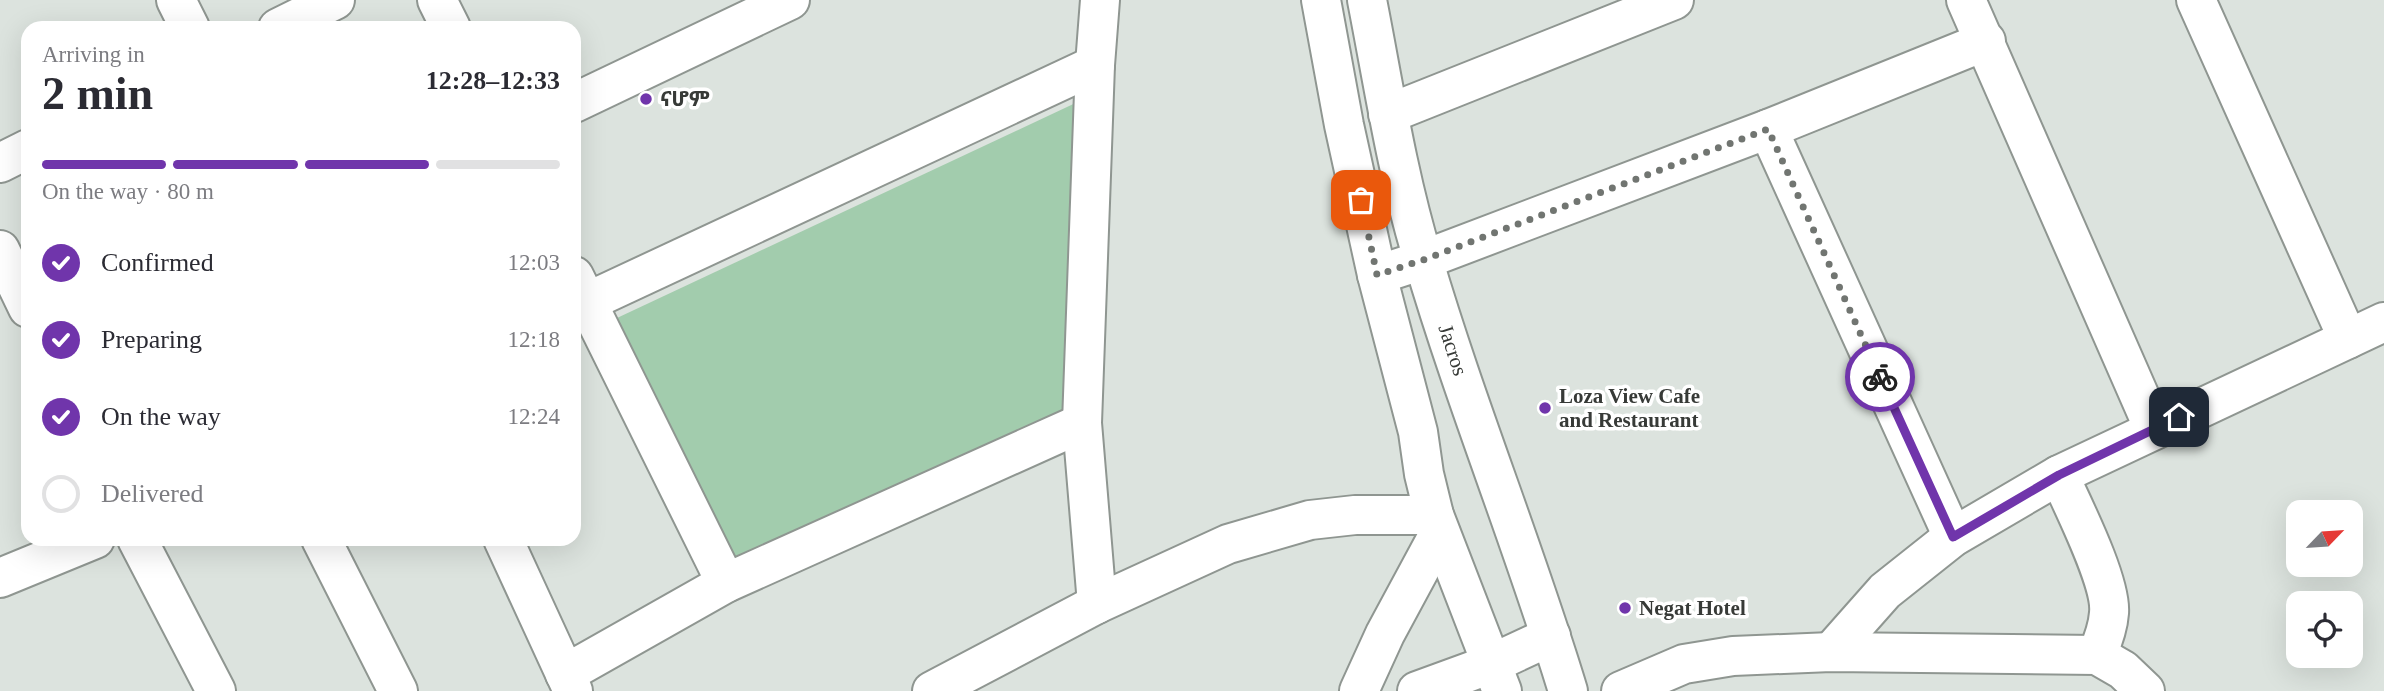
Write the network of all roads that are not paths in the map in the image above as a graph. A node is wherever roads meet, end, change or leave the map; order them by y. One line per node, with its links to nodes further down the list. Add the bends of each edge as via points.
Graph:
1 (176, 0): 11 (street)
2 (335, 0): 12 (street)
3 (437, 0): 13 (street)
4 (790, 0): 16 (street)
5 (1100, 0): 15 (street)
6 (1321, 0): 23 (street)
7 (1367, 0): 17 (street, Jacros)
8 (1674, 0): 17 (street)
9 (1966, 0): 14 (street)
10 (2196, 0): 28 (street)
11 (186, 21)
12 (292, 21)
13 (448, 21)
14 (1986, 41): 18 (street); 30 (street)
15 (1095, 65): 24 (street); 29 (street)
16 (581, 100)
17 (1388, 114): 22 (street, Jacros)
18 (1768, 129): 22 (street); 33 (street)
19 (21, 152): 20 (street)
20 (0, 163)
21 (0, 250): 26 (street)
22 (1423, 260): 23 (street); 41 (street, Jacros)
23 (1377, 275): 32 (street)
24 (581, 289)
25 (581, 291): 39 (street)
26 (21, 294)
27 (2384, 322): 28 (street)
28 (2348, 339): 30 (street)
29 (1082, 423): 39 (street); 40 (street)
30 (2154, 429): 31 (street)
31 (2059, 475): 33 (street); 43 (street, via 2107,588 2110,611)
32 (1437, 523): 40 (street, via 1355,515 1310,520 1228,544); 44 (street); 49 (street)
33 (1953, 537): 42 (street, via 1885,591)
34 (78, 546): 38 (street)
35 (141, 546): 46 (street)
36 (325, 546): 47 (street)
37 (506, 546): 45 (street)
38 (0, 578)
39 (726, 583): 45 (street)
40 (1097, 604): 48 (street)
41 (1551, 636): 44 (street); 51 (street, Jacros)
42 (1831, 652): 43 (street); 52 (street, via 1733,656 1684,664)
43 (2097, 655): 53 (street, via 2123,670)
44 (1496, 678): 50 (street)
45 (569, 682)
46 (215, 691)
47 (398, 691)
48 (932, 691)
49 (1359, 691)
50 (1417, 691)
51 (1568, 691)
52 (1621, 691)
53 (2145, 691)

